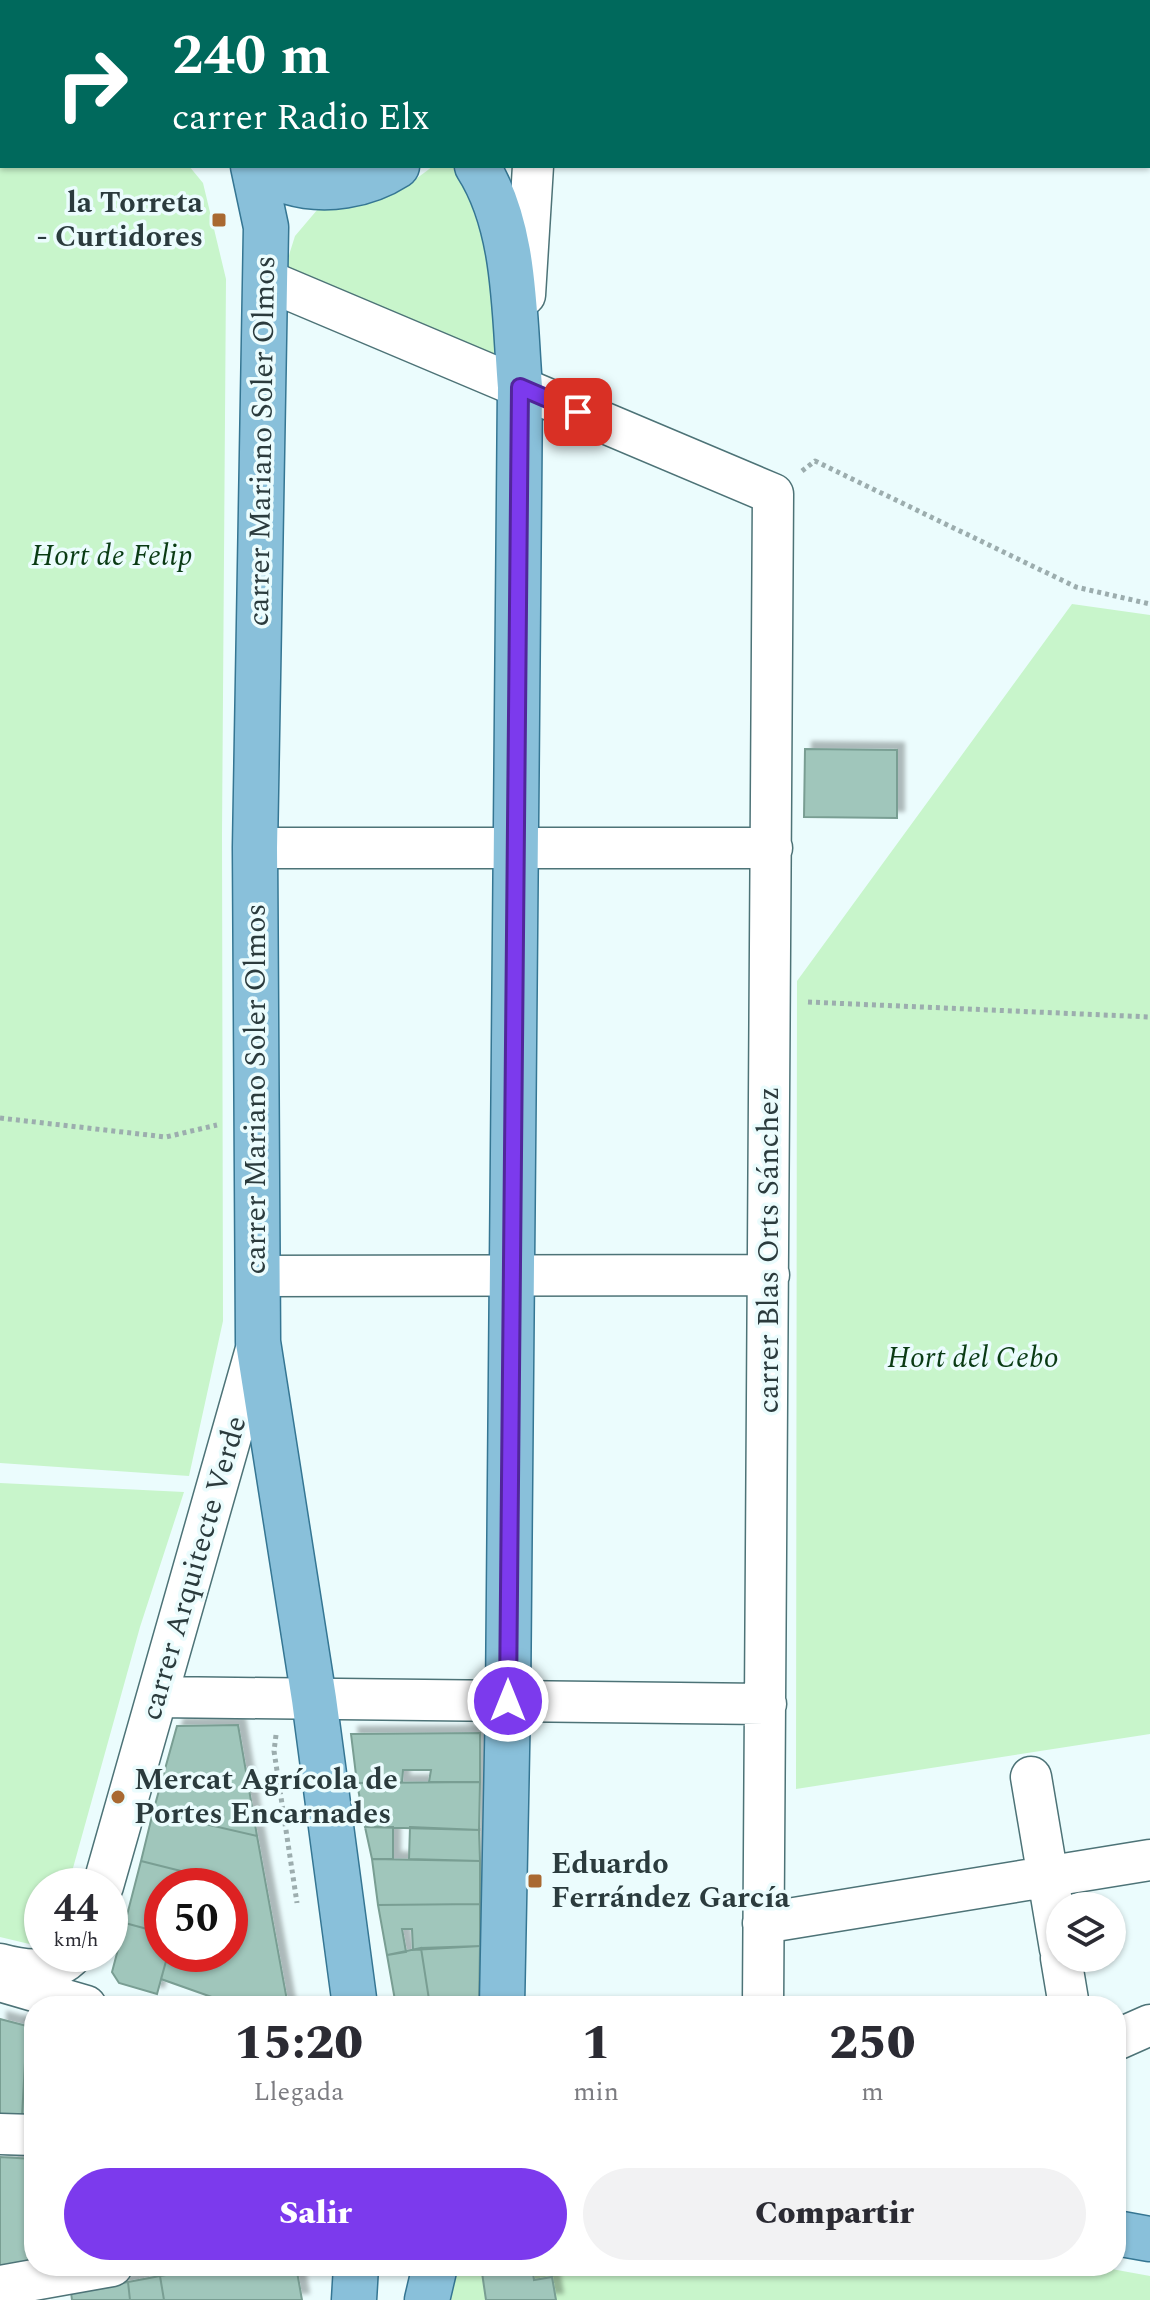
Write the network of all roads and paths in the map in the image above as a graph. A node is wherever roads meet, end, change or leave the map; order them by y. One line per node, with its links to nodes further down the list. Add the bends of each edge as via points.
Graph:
1 (254, 168): 6 (main road, carrer Mariano Soler Olmos, via 266,227)
2 (258, 168): 3 (main road, via 289,182 333,188 378,178)
3 (394, 168)
4 (478, 168): 7 (main road, via 509,253)
5 (533, 168): 7 (street)
6 (266, 280): 7 (street); 10 (main road, carrer Mariano Soler Olmos)
7 (520, 387): 8 (street); 11 (main road)
8 (773, 494): 9 (path, via 815,461 1076,587); 12 (street, carrer Blas Orts Sánchez)
9 (1150, 604)
10 (255, 848): 11 (street); 15 (main road, carrer Mariano Soler Olmos)
11 (516, 848): 12 (street); 19 (main road)
12 (772, 848): 13 (street, carrer Blas Orts Sánchez)
13 (771, 1001): 14 (path); 17 (street, carrer Blas Orts Sánchez)
14 (1150, 1017)
15 (256, 1116): 16 (path, via 166,1137); 18 (main road, carrer Mariano Soler Olmos)
16 (0, 1118)
17 (769, 1275): 19 (street); 24 (street, carrer Blas Orts Sánchez)
18 (257, 1276): 19 (street); 20 (main road, carrer Mariano Soler Olmos)
19 (511, 1276): 23 (main road)
20 (258, 1342): 21 (street, carrer Arquitecte Verde); 22 (main road, carrer Mariano Soler Olmos)
21 (158, 1697): 22 (street); 27 (street, carrer Arquitecte Verde)
22 (314, 1699): 23 (street); 38 (main road, carrer Mariano Soler Olmos)
23 (508, 1701): 24 (street); 39 (main road)
24 (766, 1704): 30 (street, carrer Blas Orts Sánchez)
25 (1031, 1777): 28 (street)
26 (1150, 1860): 28 (street)
27 (108, 1868)
28 (1048, 1877): 29 (street); 30 (street)
29 (1050, 1892)
30 (763, 1923): 40 (street, carrer Blas Orts Sánchez)
31 (0, 1964): 32 (street)
32 (24, 1967)
33 (81, 1972): 37 (street)
34 (1063, 1972): 41 (street)
35 (0, 1981): 36 (street)
36 (51, 1996)
37 (79, 1996)
38 (354, 1996)
39 (502, 1996)
40 (763, 1996)
41 (1067, 1996)
42 (1150, 2025): 43 (street)
43 (1126, 2036)
44 (0, 2134): 45 (street)
45 (24, 2135)
46 (1126, 2235): 47 (main road)
47 (1150, 2239)
48 (56, 2276): 51 (street)
49 (355, 2276): 52 (main road)
50 (433, 2276): 53 (main road)
51 (0, 2286)
52 (354, 2300)
53 (427, 2300)

